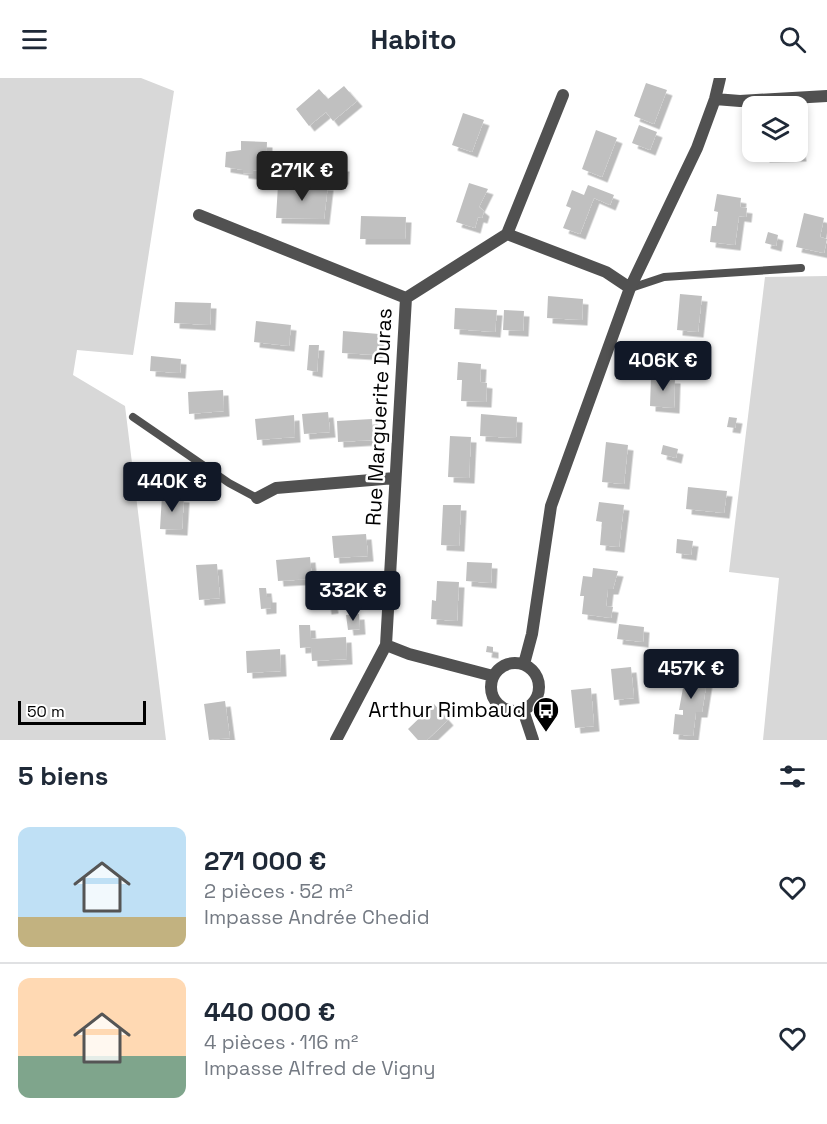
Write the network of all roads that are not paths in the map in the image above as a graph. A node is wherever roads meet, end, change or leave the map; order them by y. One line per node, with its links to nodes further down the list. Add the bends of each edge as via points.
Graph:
1 (720, 78): 4 (street)
2 (563, 95): 6 (street)
3 (827, 96): 4 (street)
4 (715, 99): 8 (street, via 698,148)
5 (199, 215): 9 (street)
6 (507, 234): 8 (street, via 606,272); 9 (street, Rue Marguerite Duras)
7 (801, 268): 8 (lane, via 664,278)
8 (630, 288): 14 (street, via 551,506)
9 (406, 298): 11 (street, Rue Marguerite Duras)
10 (133, 417): 12 (lane, via 229,483)
11 (395, 478): 12 (street, via 276,488); 13 (street, Rue Marguerite Duras)
12 (258, 498)
13 (386, 645): 15 (street); 17 (street)
14 (524, 664): 15 (street, via 503,665); 16 (street, via 536,673 540,687 535,701)
15 (493, 676): 16 (street, via 490,690 496,703 509,711)
16 (523, 710): 18 (street)
17 (336, 740)
18 (533, 740)

